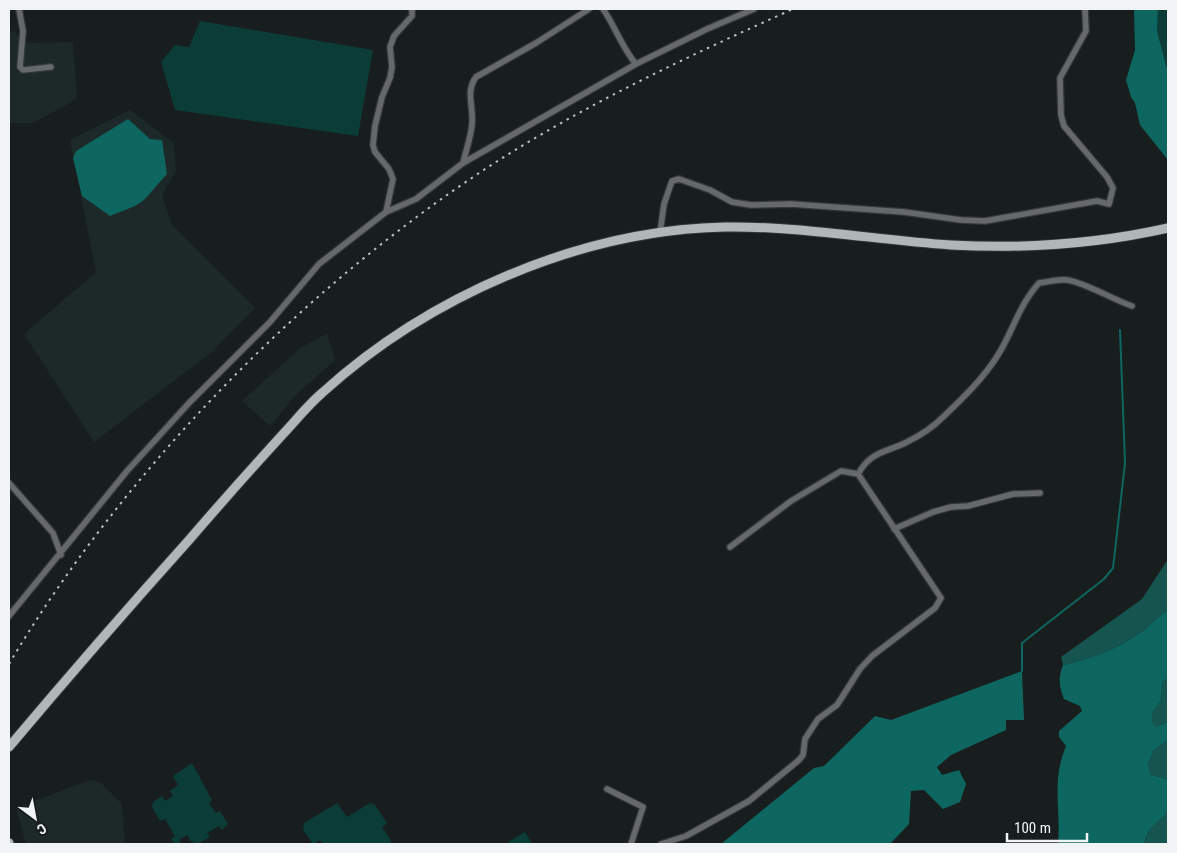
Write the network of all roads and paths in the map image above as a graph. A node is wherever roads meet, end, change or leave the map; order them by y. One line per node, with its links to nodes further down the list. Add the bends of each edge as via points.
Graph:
1 (19, 9): 8 (street, via 23,31 20,68)
2 (412, 9): 10 (street, via 412,16 394,36 390,47 390,78 382,97 372,144 393,179)
3 (589, 9): 9 (street, via 476,77 470,94 472,123)
4 (603, 9): 7 (street)
5 (754, 9): 7 (street)
6 (1085, 9): 12 (street, via 1086,31 1060,78 1061,115 1064,126 1114,188 1109,204 1097,202 985,221 961,220 904,212 791,204 751,205 732,202 679,179 672,182 669,190)
7 (636, 64): 9 (street)
8 (51, 68)
9 (463, 163): 10 (street, via 416,199)
10 (386, 212): 19 (street, via 319,264 270,322 189,403 128,471)
11 (1168, 228): 12 (main road, via 1048,247 952,245 786,229 723,227)
12 (660, 233): 21 (main road, via 632,236 536,264 461,298 393,337 355,364 319,395 265,454)
13 (1132, 306): 14 (street, via 1067,280 1039,283 1026,297 998,356 977,383 940,420 908,442 873,456)
14 (858, 474): 17 (street); 18 (street, via 841,471 791,501)
15 (9, 482): 19 (street, via 53,533)
16 (1040, 493): 17 (street, via 1013,494 968,506 951,507)
17 (894, 528): 24 (street, via 941,598 935,608 872,656 860,669 837,705 818,719 799,760 749,801 686,836)
18 (730, 547)
19 (61, 554): 20 (street)
20 (9, 616)
21 (9, 747)
22 (608, 789): 23 (street, via 643,807)
23 (631, 844)
24 (662, 844)

